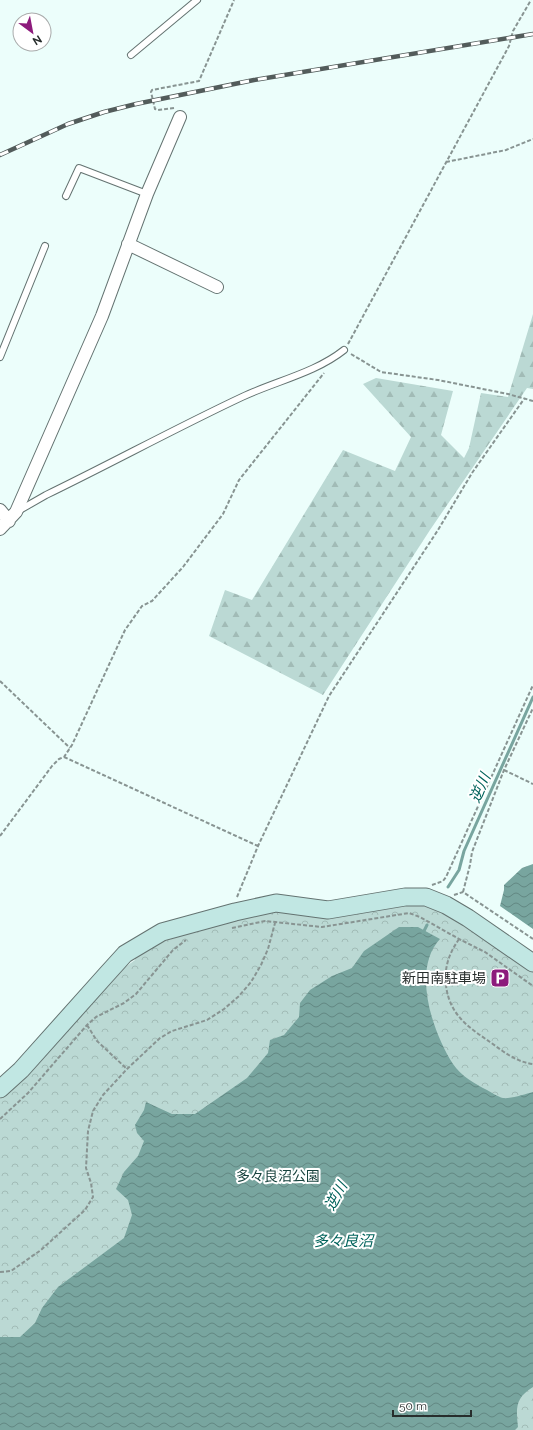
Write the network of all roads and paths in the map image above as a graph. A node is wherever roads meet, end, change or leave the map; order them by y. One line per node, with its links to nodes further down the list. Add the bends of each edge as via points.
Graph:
1 (196, 0): 4 (lane)
2 (234, 0): 5 (path, via 199,80 151,92 155,109 177,109)
3 (531, 0): 7 (path, via 513,30 509,46)
4 (131, 55)
5 (180, 117): 8 (street)
6 (533, 139): 7 (path, via 506,150)
7 (446, 162): 13 (path)
8 (147, 194): 9 (lane, via 79,168); 10 (street)
9 (66, 196)
10 (128, 244): 12 (street); 19 (street, via 102,316)
11 (45, 246): 14 (lane)
12 (217, 287)
13 (344, 350): 15 (lane); 16 (path, via 381,372 438,380)
14 (0, 357)
15 (333, 359): 19 (lane, via 243,397 46,495); 23 (path, via 239,480 223,514 214,526 152,601 142,606 125,630)
16 (524, 399): 17 (path); 28 (path, via 472,474 328,696)
17 (533, 401)
18 (0, 510): 19 (street)
19 (8, 520)
20 (0, 681): 23 (path)
21 (533, 684): 29 (path, via 446,876 443,881)
22 (533, 708): 25 (path)
23 (70, 748): 24 (path)
24 (64, 757): 27 (path, via 52,766); 28 (path)
25 (504, 770): 26 (path); 30 (path, via 472,852)
26 (533, 784)
27 (0, 836)
28 (258, 846): 32 (path, via 239,892)
29 (429, 886)
30 (463, 892): 31 (path); 37 (path)
31 (452, 896)
32 (234, 912): 38 (street, via 276,903 328,910 405,897 426,897 468,918); 43 (street, via 162,932 125,954 22,1070)
33 (275, 923): 34 (path, via 265,922); 36 (path, via 322,927 408,913); 42 (path, via 261,965 239,996 207,1020 172,1031 160,1038)
34 (228, 929)
35 (192, 936): 40 (path, via 174,950 136,994)
36 (459, 939): 39 (path, via 485,952); 41 (path, via 451,953 446,974 448,996 453,1008 461,1020 516,1060)
37 (533, 939)
38 (533, 963)
39 (533, 986)
40 (87, 1025): 42 (path, via 97,1042); 44 (path)
41 (533, 1064)
42 (127, 1069): 45 (path, via 103,1095 93,1111 88,1131 86,1168 93,1197 85,1210 41,1250 11,1270)
43 (0, 1089)
44 (0, 1120)
45 (0, 1272)

